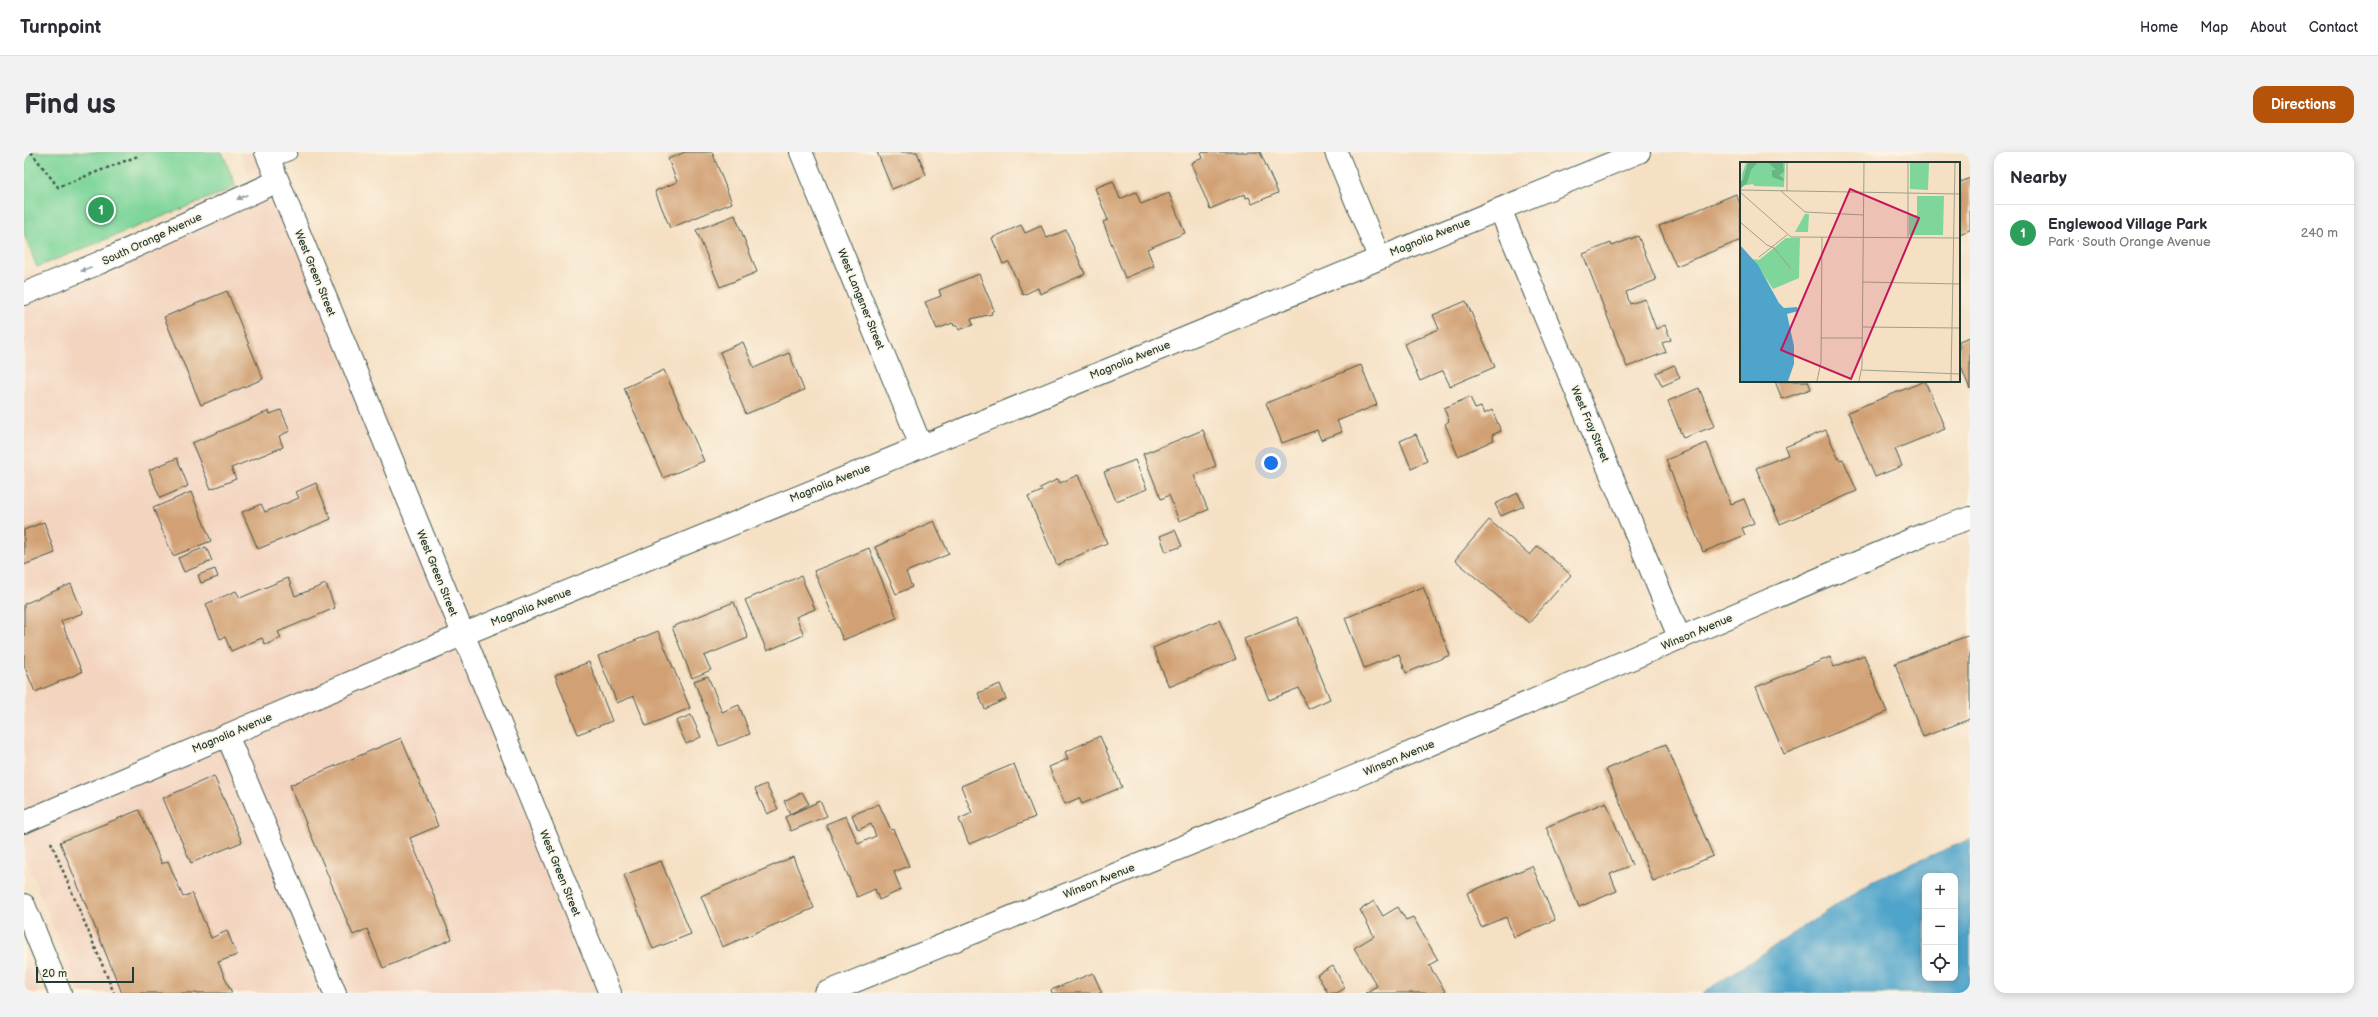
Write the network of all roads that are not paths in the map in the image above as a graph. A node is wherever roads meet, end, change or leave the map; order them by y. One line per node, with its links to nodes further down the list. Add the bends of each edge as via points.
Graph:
1 (801, 152): 9 (street, West Langsner Street)
2 (1336, 152): 7 (street)
3 (1639, 152): 6 (street, Magnolia Avenue)
4 (275, 155): 5 (street, West Green Street)
5 (278, 181): 8 (street, South Orange Avenue, one-way to 8, via 99,263); 11 (street, West Green Street)
6 (1500, 209): 7 (street, Magnolia Avenue); 12 (street, West Fray Street)
7 (1379, 257): 9 (street, Magnolia Avenue)
8 (24, 294)
9 (921, 446): 11 (street, Magnolia Avenue)
10 (1970, 518): 12 (street, Winson Avenue, via 1929,532)
11 (462, 635): 13 (street, Magnolia Avenue); 18 (street, West Green Street)
12 (1680, 639): 19 (street, Winson Avenue, via 1358,775)
13 (227, 736): 14 (street, Magnolia Avenue); 17 (street)
14 (24, 822)
15 (24, 905): 16 (street)
16 (60, 993)
17 (336, 993)
18 (610, 993)
19 (826, 993)

